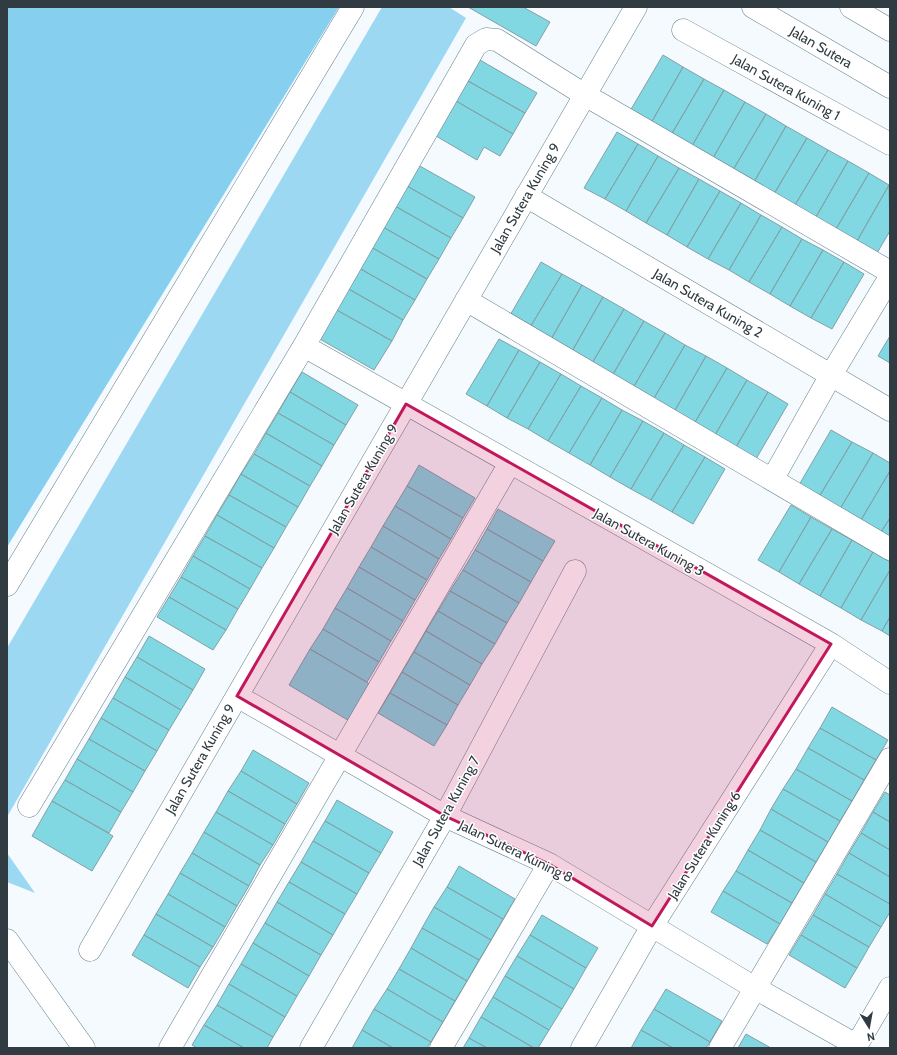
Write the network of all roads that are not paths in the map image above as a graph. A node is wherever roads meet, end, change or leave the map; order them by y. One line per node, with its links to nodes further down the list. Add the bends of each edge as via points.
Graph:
1 (353, 7): 22 (street)
2 (636, 7): 8 (street, Jalan Sutera Kuning 9)
3 (753, 7): 7 (street, Jalan Sutera)
4 (851, 7): 6 (street)
5 (683, 30): 9 (street, Jalan Sutera Kuning 1)
6 (890, 30)
7 (890, 87)
8 (585, 95): 10 (street, Jalan Sutera Kuning 9); 11 (street); 14 (street, via 497,40 486,39 476,45)
9 (890, 144)
10 (526, 196): 13 (street, Jalan Sutera Kuning 9); 15 (street, Jalan Sutera Kuning 2)
11 (890, 272)
12 (890, 277): 15 (street)
13 (466, 300): 16 (street, Jalan Sutera Kuning 9); 19 (street)
14 (304, 346): 16 (street, Jalan Sutera Kuning 3); 28 (street)
15 (831, 375): 17 (street, Jalan Sutera Kuning 2); 19 (street)
16 (406, 404): 18 (street, Jalan Sutera Kuning 3); 25 (street, Jalan Sutera Kuning 9)
17 (890, 410)
18 (510, 463): 23 (street, Jalan Sutera Kuning 3); 26 (street)
19 (772, 480): 20 (street)
20 (890, 549)
21 (575, 571): 29 (street, Jalan Sutera Kuning 7)
22 (7, 585)
23 (831, 644): 24 (street, Jalan Sutera Kuning 3); 31 (street, Jalan Sutera Kuning 6)
24 (890, 683)
25 (237, 696): 26 (street, Jalan Sutera Kuning 8); 33 (street, Jalan Sutera Kuning 9)
26 (340, 754): 29 (street, Jalan Sutera Kuning 8); 38 (street)
27 (890, 759): 34 (street)
28 (29, 806)
29 (444, 816): 30 (street, Jalan Sutera Kuning 8); 39 (street, Jalan Sutera Kuning 7)
30 (549, 864): 31 (street, Jalan Sutera Kuning 8); 40 (street)
31 (652, 926): 34 (street, Jalan Sutera Kuning 8); 41 (street, Jalan Sutera Kuning 6)
32 (7, 940): 37 (street)
33 (90, 950)
34 (756, 988): 36 (street, Jalan Sutera Kuning 8); 42 (street)
35 (890, 988): 36 (street)
36 (856, 1047)
37 (84, 1048)
38 (170, 1048)
39 (310, 1048)
40 (441, 1048)
41 (582, 1048)
42 (720, 1048)

